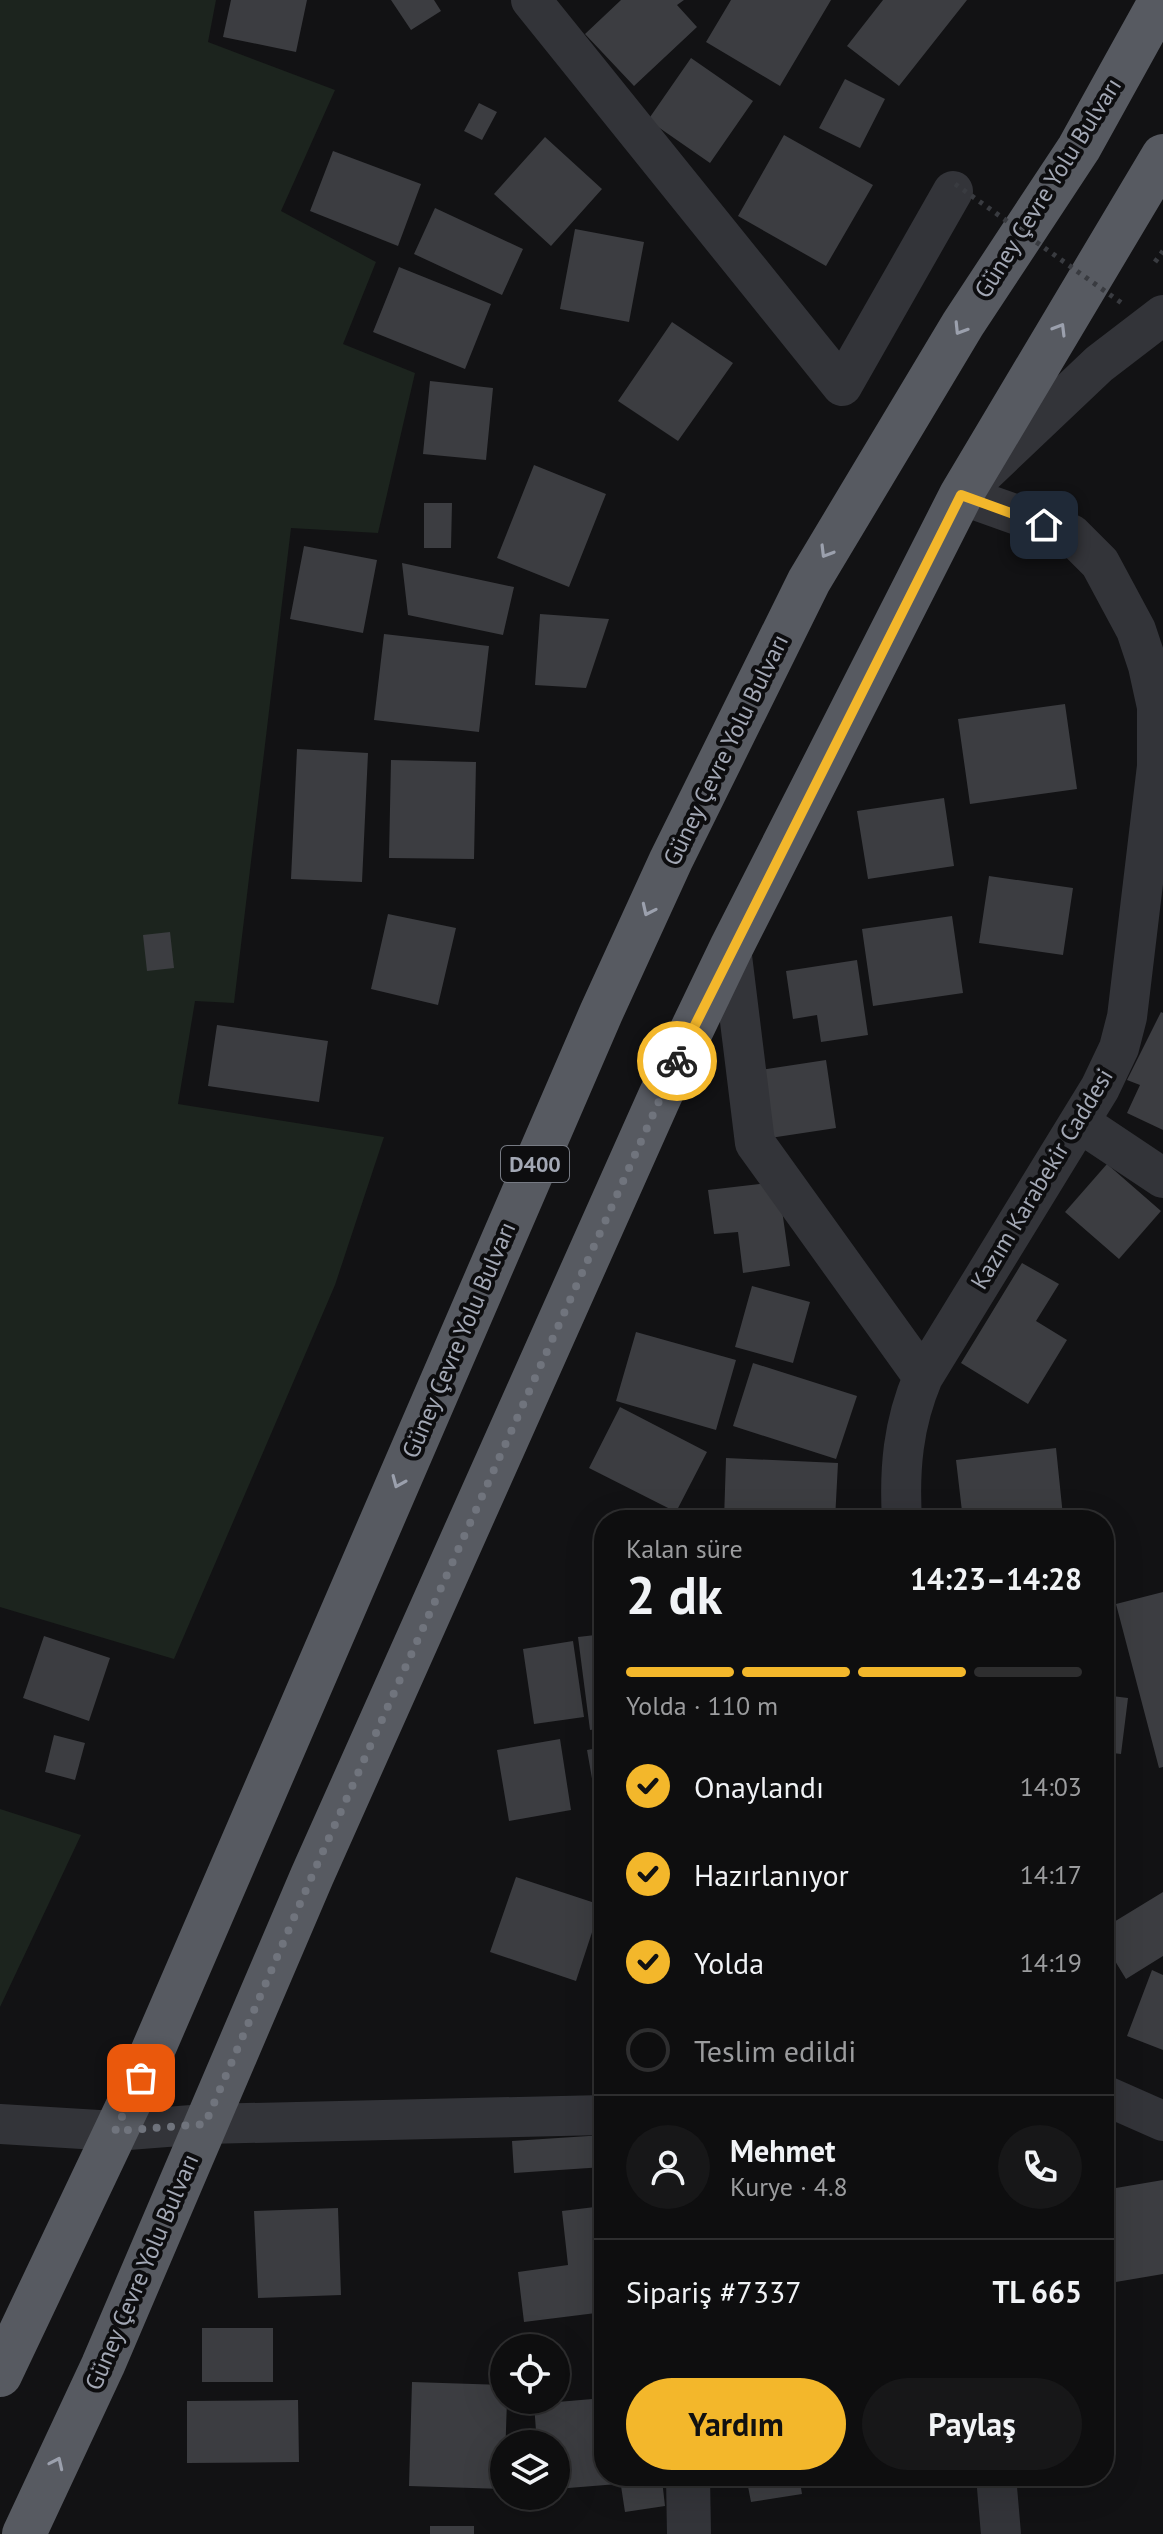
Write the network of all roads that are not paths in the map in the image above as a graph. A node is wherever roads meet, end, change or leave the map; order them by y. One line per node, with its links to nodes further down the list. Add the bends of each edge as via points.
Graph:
1 (531, 0): 4 (street, via 842,386)
2 (1161, 0): 18 (highway, Güney Çevre Yolu Bulvarı / D400, one-way to 18, via 1079,148 963,324 809,581 671,860)
3 (1163, 156): 6 (highway, Güney Çevre Yolu Bulvarı, one-way to 3)
4 (954, 187)
5 (1163, 315): 6 (street, via 1099,364)
6 (961, 495): 7 (highway, Güney Çevre Yolu Bulvarı); 8 (street, Kazım Karabekir Caddesi, via 1071,534 1100,563 1136,630 1157,707 1157,766 1127,1017 1119,1048)
7 (731, 948): 10 (street, via 755,1143); 16 (highway, Güney Çevre Yolu Bulvarı, via 660,1096)
8 (1079, 1122): 9 (street); 10 (street, Kazım Karabekir Caddesi)
9 (1163, 1178)
10 (923, 1377): 11 (street, Kazım Karabekir Caddesi, via 904,1436)
11 (901, 1510)
12 (1114, 2100): 17 (street)
13 (594, 2115): 16 (street)
14 (1114, 2122): 17 (street)
15 (0, 2124): 18 (street)
16 (205, 2124): 18 (street); 22 (highway, Güney Çevre Yolu Bulvarı, one-way to 16, via 103,2365)
17 (1163, 2124)
18 (115, 2131): 19 (highway, Güney Çevre Yolu Bulvarı / D400)
19 (0, 2375)
20 (688, 2486): 23 (street)
21 (997, 2486): 24 (street)
22 (24, 2534)
23 (689, 2534)
24 (1001, 2534)

